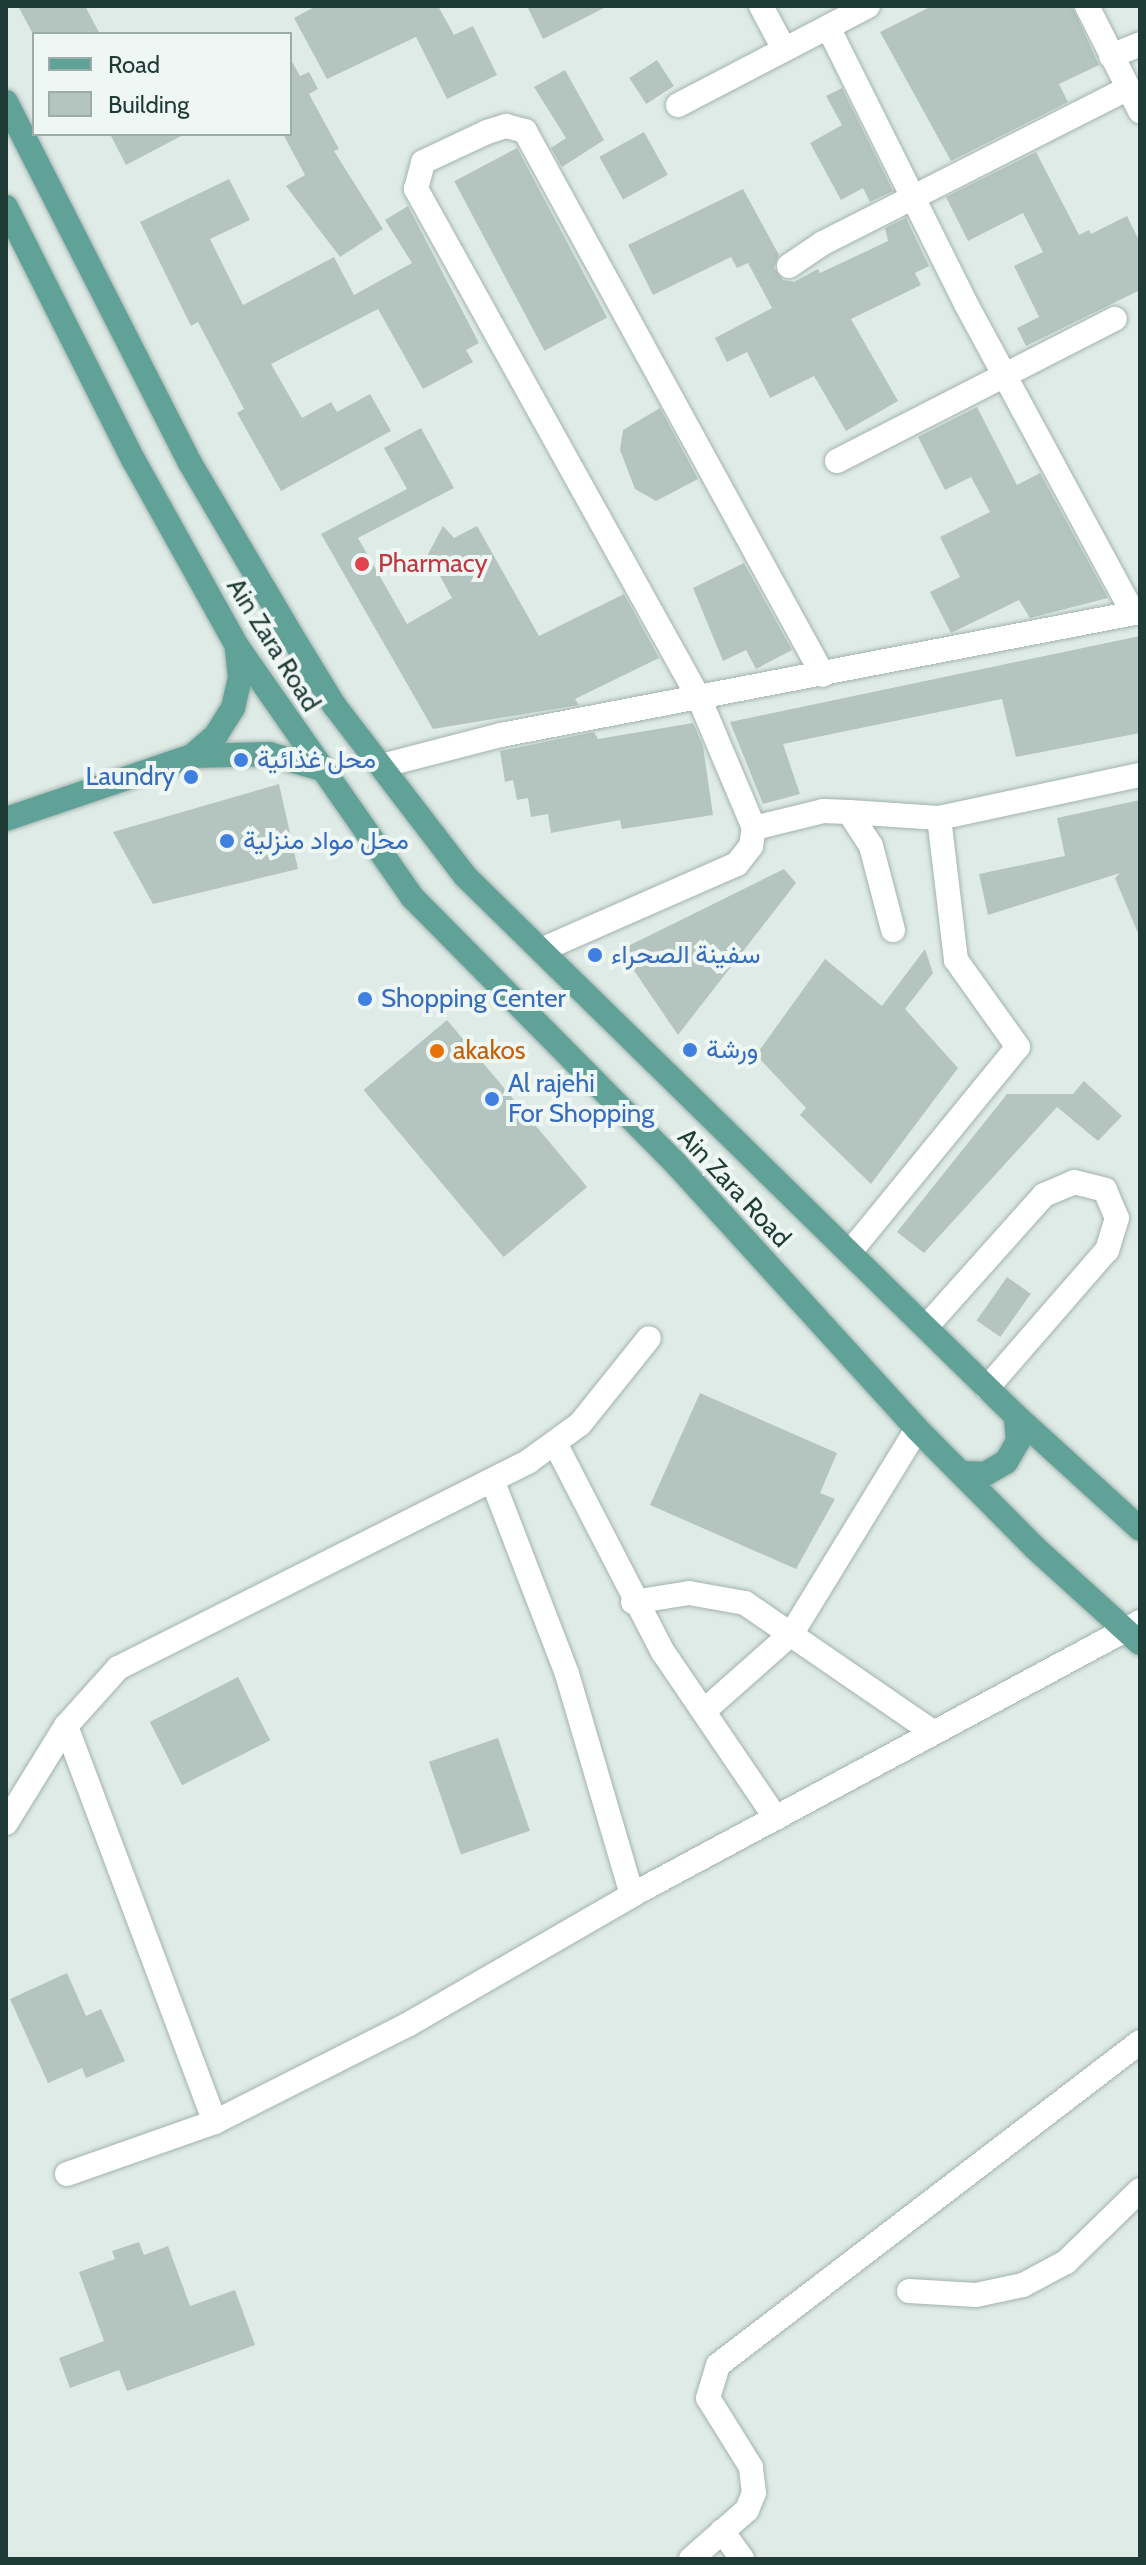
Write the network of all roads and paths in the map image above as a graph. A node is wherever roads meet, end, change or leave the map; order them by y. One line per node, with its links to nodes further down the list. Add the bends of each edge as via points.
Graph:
1 (761, 6): 6 (street)
2 (868, 6): 4 (street)
3 (1087, 6): 7 (street)
4 (828, 27): 6 (street); 12 (street)
5 (1140, 44): 7 (street)
6 (784, 49): 10 (street)
7 (1111, 56): 8 (street)
8 (1128, 88): 11 (street); 12 (street)
9 (6, 102): 23 (main road, Ain Zara Road, via 190,463 334,705)
10 (678, 105)
11 (1140, 111)
12 (914, 199): 14 (street); 16 (street)
13 (6, 207): 19 (main road, Ain Zara Road, via 134,461)
14 (789, 266)
15 (1115, 319): 16 (street)
16 (1004, 375): 17 (street); 18 (street)
17 (837, 461)
18 (1137, 612): 20 (street)
19 (237, 646): 22 (main road, via 240,678 233,708 216,735); 24 (main road, Ain Zara Road)
20 (823, 675): 21 (street); 21 (street, via 525,131 506,126 487,132 423,162 416,189)
21 (700, 700): 23 (street, via 501,735); 29 (street)
22 (192, 756): 24 (main road, via 269,754); 26 (main road)
23 (381, 766): 31 (main road, Ain Zara Road, via 465,876)
24 (318, 768): 37 (main road, Ain Zara Road, via 412,897 677,1165)
25 (1140, 775): 28 (street)
26 (9, 811)
27 (849, 812): 28 (street); 29 (street, via 823,811); 30 (street, via 871,846)
28 (939, 818): 32 (street, via 956,960 1018,1047)
29 (754, 828): 31 (street, via 751,846 737,864)
30 (893, 930)
31 (541, 950): 32 (main road, Ain Zara Road)
32 (850, 1252): 33 (main road, Ain Zara Road)
33 (926, 1327): 35 (main road, Ain Zara Road); 35 (street, via 1044,1195 1074,1182 1105,1190 1117,1218 1107,1250)
34 (649, 1338): 38 (street, via 604,1397)
35 (987, 1388): 36 (main road, Ain Zara Road)
36 (1016, 1416): 39 (main road, via 1018,1441 1006,1462 985,1474); 41 (main road, Ain Zara Road)
37 (917, 1429): 39 (main road, Ain Zara Road); 44 (street)
38 (556, 1445): 40 (street); 42 (street)
39 (961, 1473): 43 (main road, Ain Zara Road)
40 (493, 1482): 46 (street, via 139,1655 99,1686); 50 (street, via 567,1674)
41 (1140, 1529)
42 (633, 1602): 44 (street, via 689,1593 718,1596 745,1603); 45 (street)
43 (1135, 1632): 47 (street)
44 (792, 1633): 45 (street); 47 (street)
45 (704, 1711): 48 (street)
46 (66, 1726): 49 (street); 52 (street)
47 (933, 1732): 48 (street)
48 (776, 1818): 50 (street)
49 (6, 1823)
50 (632, 1895): 52 (street, via 409,2024)
51 (1140, 2042): 56 (street, via 718,2365 708,2398 751,2467 755,2484 747,2510)
52 (215, 2122): 53 (street)
53 (67, 2174)
54 (1140, 2190): 55 (street, via 1066,2262 1023,2285 976,2295)
55 (909, 2291)
56 (722, 2531): 57 (street); 58 (street)
57 (691, 2559)
58 (742, 2559)

